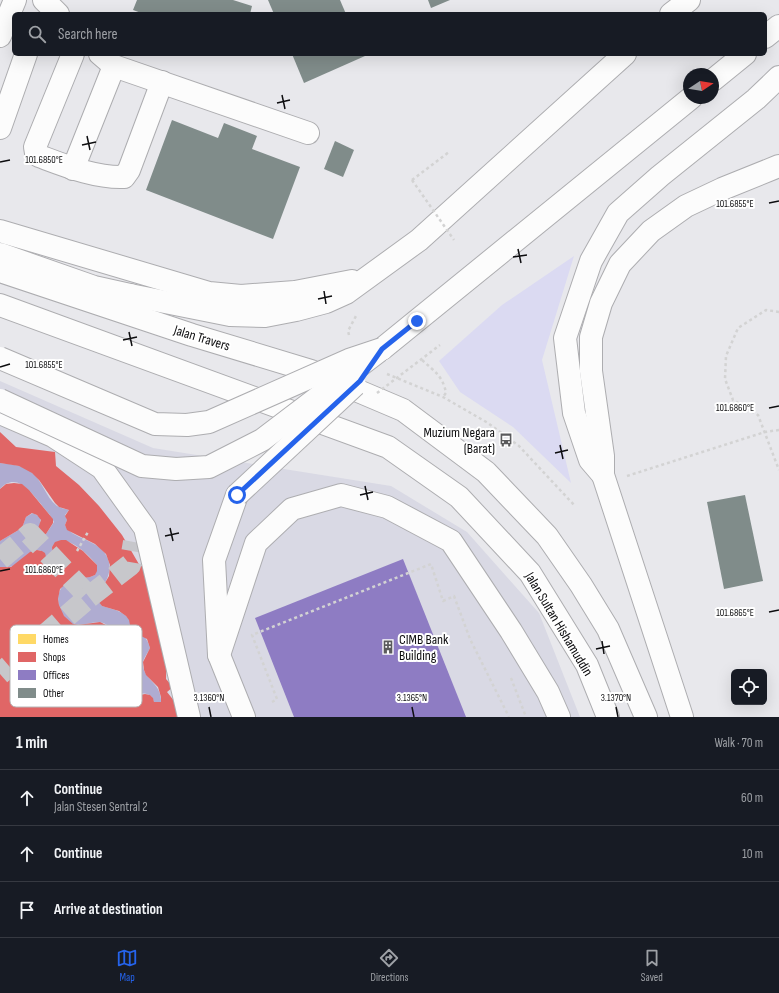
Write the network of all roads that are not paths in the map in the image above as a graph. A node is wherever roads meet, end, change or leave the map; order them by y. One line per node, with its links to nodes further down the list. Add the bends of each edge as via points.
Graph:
1 (15, 0): 7 (main road)
2 (44, 0): 3 (main road); 4 (main road)
3 (41, 12)
4 (56, 12)
5 (779, 26): 6 (main road)
6 (767, 35)
7 (0, 36)
8 (25, 56): 17 (main road)
9 (72, 56): 20 (main road, via 35,147 39,156)
10 (623, 56): 24 (main road, via 419,240)
11 (743, 56): 13 (main road)
12 (107, 60): 15 (main road); 20 (main road)
13 (719, 75)
14 (779, 77): 34 (main road, via 618,213 590,262 565,338 574,413 590,460)
15 (162, 82): 18 (main road); 20 (main road, via 129,170 124,177)
16 (684, 104): 28 (main road)
17 (0, 128)
18 (308, 133)
19 (779, 166): 34 (main road, via 722,188 686,206 651,231 620,264 601,303 591,337 591,371 603,456)
20 (72, 169)
21 (0, 231): 24 (main road, via 209,293 241,296 295,292)
22 (0, 254): 25 (main road, via 94,287)
23 (0, 271): 27 (main road, Jalan Travers)
24 (365, 279): 25 (main road, via 346,293 326,302 265,316 230,315)
25 (130, 295): 27 (main road)
26 (0, 304): 41 (main road, Jalan Sultan Hishamuddin, via 388,446 459,497 530,573 587,665)
27 (192, 335): 42 (main road, Jalan Travers, via 311,371 403,410 486,472 547,536 582,585 608,629)
28 (382, 349): 29 (main road, bridge, via 349,360 209,422 187,425 155,424); 33 (main road, bridge, via 262,440 209,467 176,469); 37 (main road, bridge, via 360,381 237,495 214,560)
29 (0, 358)
30 (0, 400): 32 (main road, bridge)
31 (0, 413): 32 (main road)
32 (56, 432): 33 (main road, bridge)
33 (107, 460): 35 (main road)
34 (613, 476): 43 (main road)
35 (128, 504): 36 (main road); 38 (main road, via 145,528)
36 (134, 542)
37 (219, 655): 39 (main road); 40 (main road, via 256,543 292,510 341,495 387,507 451,542 512,631 548,692)
38 (189, 717)
39 (244, 717)
40 (559, 717)
41 (608, 717)
42 (646, 717)
43 (682, 717)

